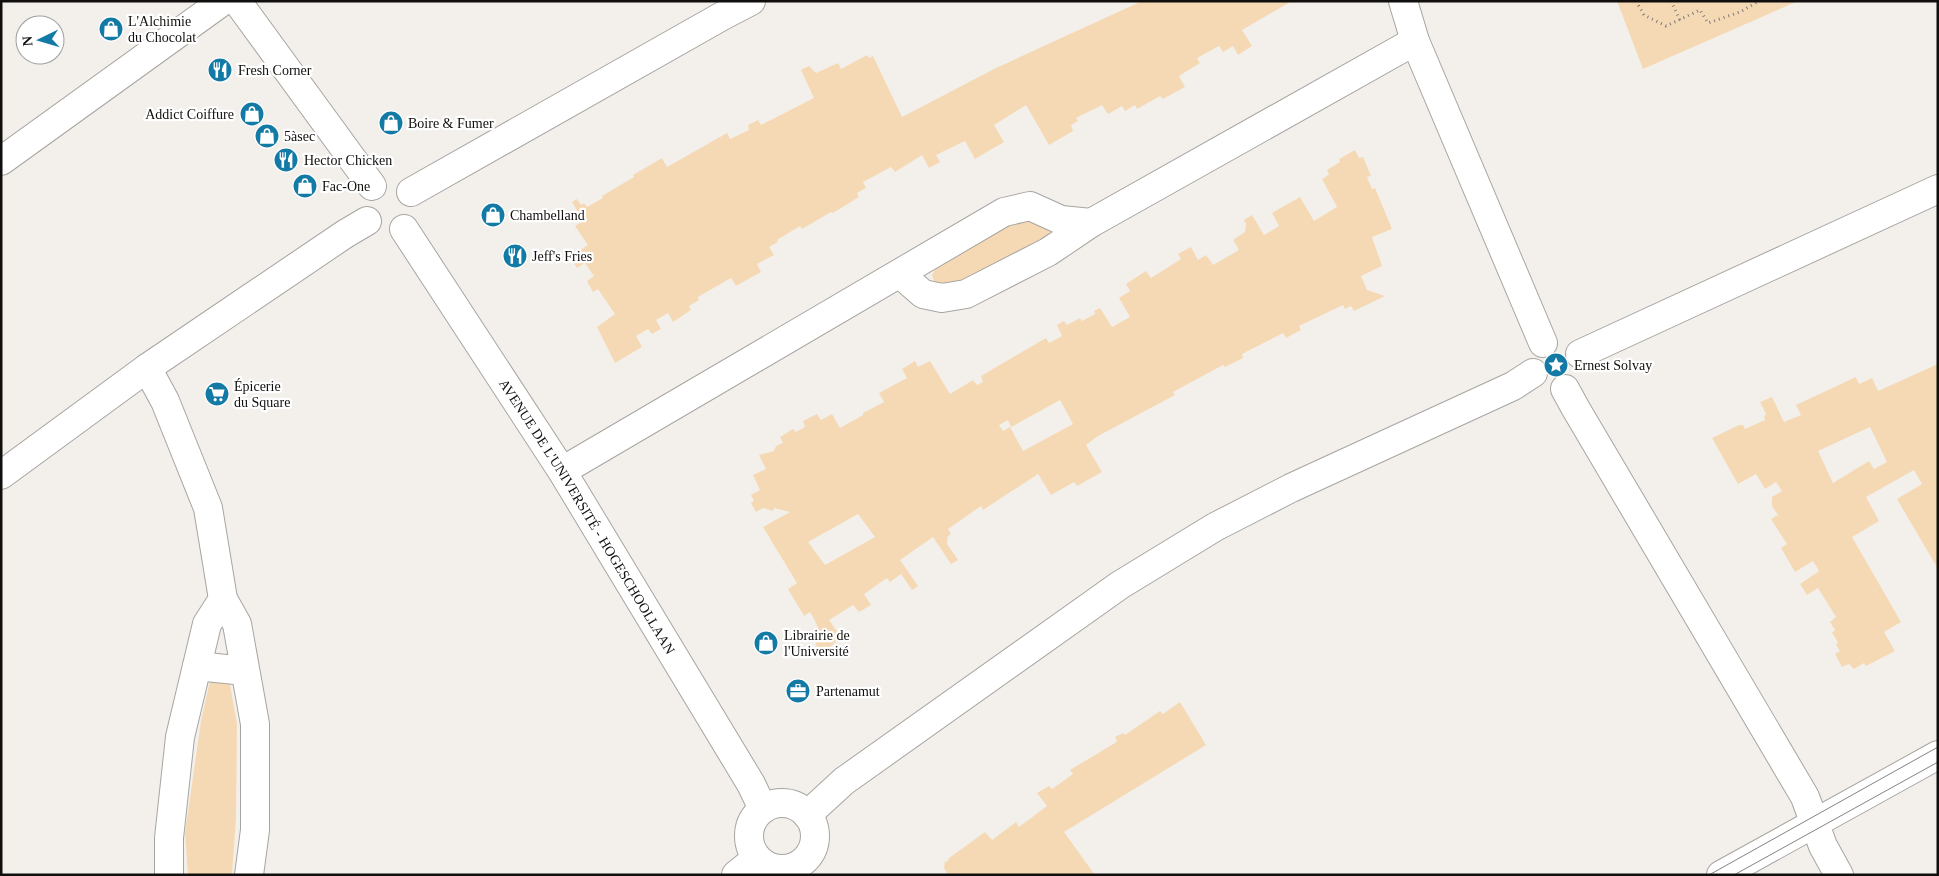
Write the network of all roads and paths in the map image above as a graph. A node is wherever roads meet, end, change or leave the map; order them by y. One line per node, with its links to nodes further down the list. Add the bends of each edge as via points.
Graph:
1 (223, 1): 11 (street)
2 (236, 1): 12 (street)
3 (751, 1): 8 (street)
4 (1403, 1): 10 (street)
5 (1636, 1): 9 (path, via 1644,14 1666,26)
6 (1671, 1): 9 (path)
7 (1759, 1): 9 (path, via 1740,12 1708,23 1700,10)
8 (720, 8): 14 (street)
9 (1680, 20)
10 (1415, 40): 16 (street); 19 (street)
11 (1, 161)
12 (372, 186): 14 (street, via 393,180); 15 (street, via 366,192 362,207)
13 (1938, 189): 20 (street)
14 (412, 192): 17 (street, via 416,212 410,225)
15 (367, 221): 17 (street, via 381,232 393,234); 21 (street)
16 (1091, 223): 18 (street, via 1061,220 1030,206 1004,212); 18 (street, via 1048,252 966,294 942,298 923,294)
17 (404, 229): 24 (street, AVENUE DE L'UNIVERSITÉ - HOGESCHOOLLAAN)
18 (900, 274): 24 (street)
19 (1543, 343): 20 (street, via 1553,339 1564,340 1574,345); 22 (street, via 1531,362)
20 (1580, 354): 23 (street, via 1581,375)
21 (147, 368): 25 (street); 26 (street, via 165,400 208,508)
22 (1533, 373): 23 (street, via 1546,388); 31 (street, via 1513,386 1291,488 1215,528 1120,585 844,782)
23 (1566, 389): 32 (street, via 1805,797)
24 (562, 471): 30 (street, AVENUE DE L'UNIVERSITÉ - HOGESCHOOLLAAN)
25 (1, 475)
26 (223, 599): 27 (street, via 207,624); 28 (street, via 237,624)
27 (197, 666): 28 (street); 35 (street, via 180,736 169,838)
28 (245, 671): 36 (street, via 255,724 255,830)
29 (1938, 755): 32 (street)
30 (763, 809): 31 (street, via 781,803 791,804); 33 (street, via 749,832 750,846)
31 (807, 815): 34 (street, via 813,827 814,841)
32 (1814, 823): 38 (street); 39 (street)
33 (757, 858): 34 (street, via 766,866 777,869); 37 (street)
34 (802, 870)
35 (169, 875)
36 (250, 875)
37 (736, 875)
38 (1721, 875)
39 (1839, 875)

